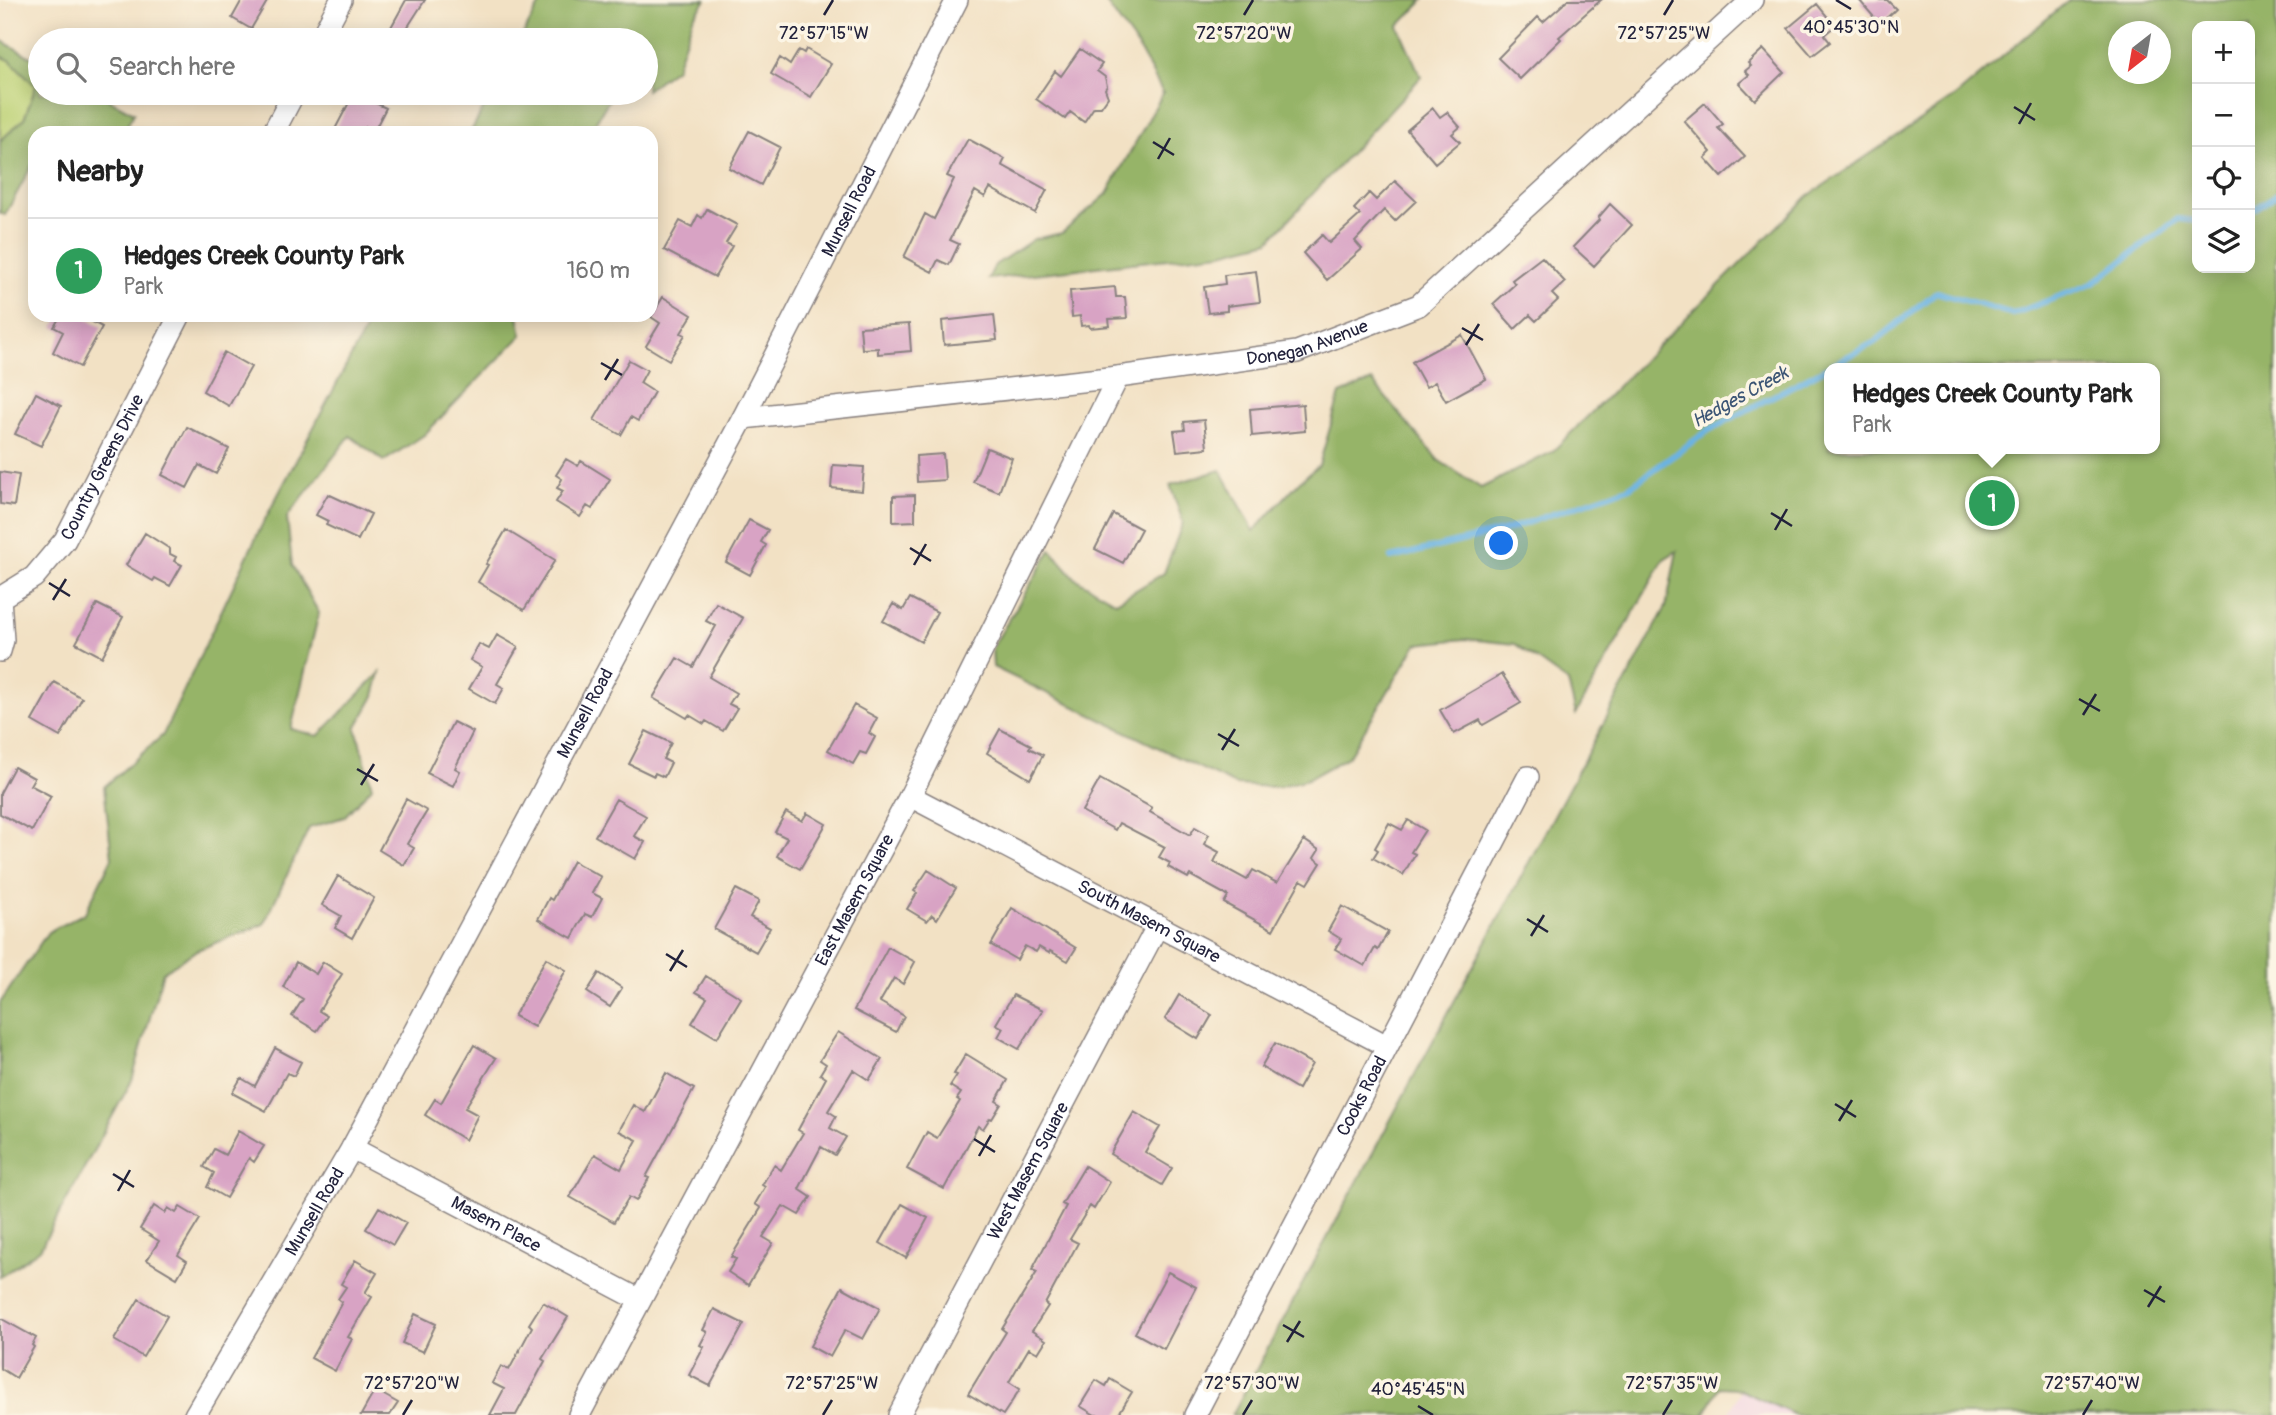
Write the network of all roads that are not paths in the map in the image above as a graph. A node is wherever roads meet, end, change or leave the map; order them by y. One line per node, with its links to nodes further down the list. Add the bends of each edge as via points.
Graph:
1 (341, 0): 4 (street)
2 (957, 0): 9 (street, Munsell Road)
3 (1752, 0): 8 (street, Donegan Avenue, via 1419,305 1297,352)
4 (326, 28)
5 (288, 105): 6 (street)
6 (277, 126)
7 (176, 322): 10 (street, Country Greens Drive, via 65,540 34,577)
8 (1118, 377): 9 (street, Donegan Avenue); 13 (street, East Masem Square)
9 (743, 418): 16 (street, Munsell Road)
10 (0, 598): 11 (street)
11 (0, 651)
12 (1528, 777): 15 (street, Cooks Road)
13 (910, 796): 14 (street, South Masem Square); 17 (street, East Masem Square)
14 (1158, 925): 15 (street, South Masem Square); 20 (street, West Masem Square)
15 (1387, 1046): 21 (street, Cooks Road)
16 (352, 1148): 17 (street, Masem Place); 18 (street, Munsell Road)
17 (640, 1300): 19 (street, East Masem Square)
18 (195, 1415)
19 (579, 1415)
20 (899, 1415)
21 (1195, 1415)

